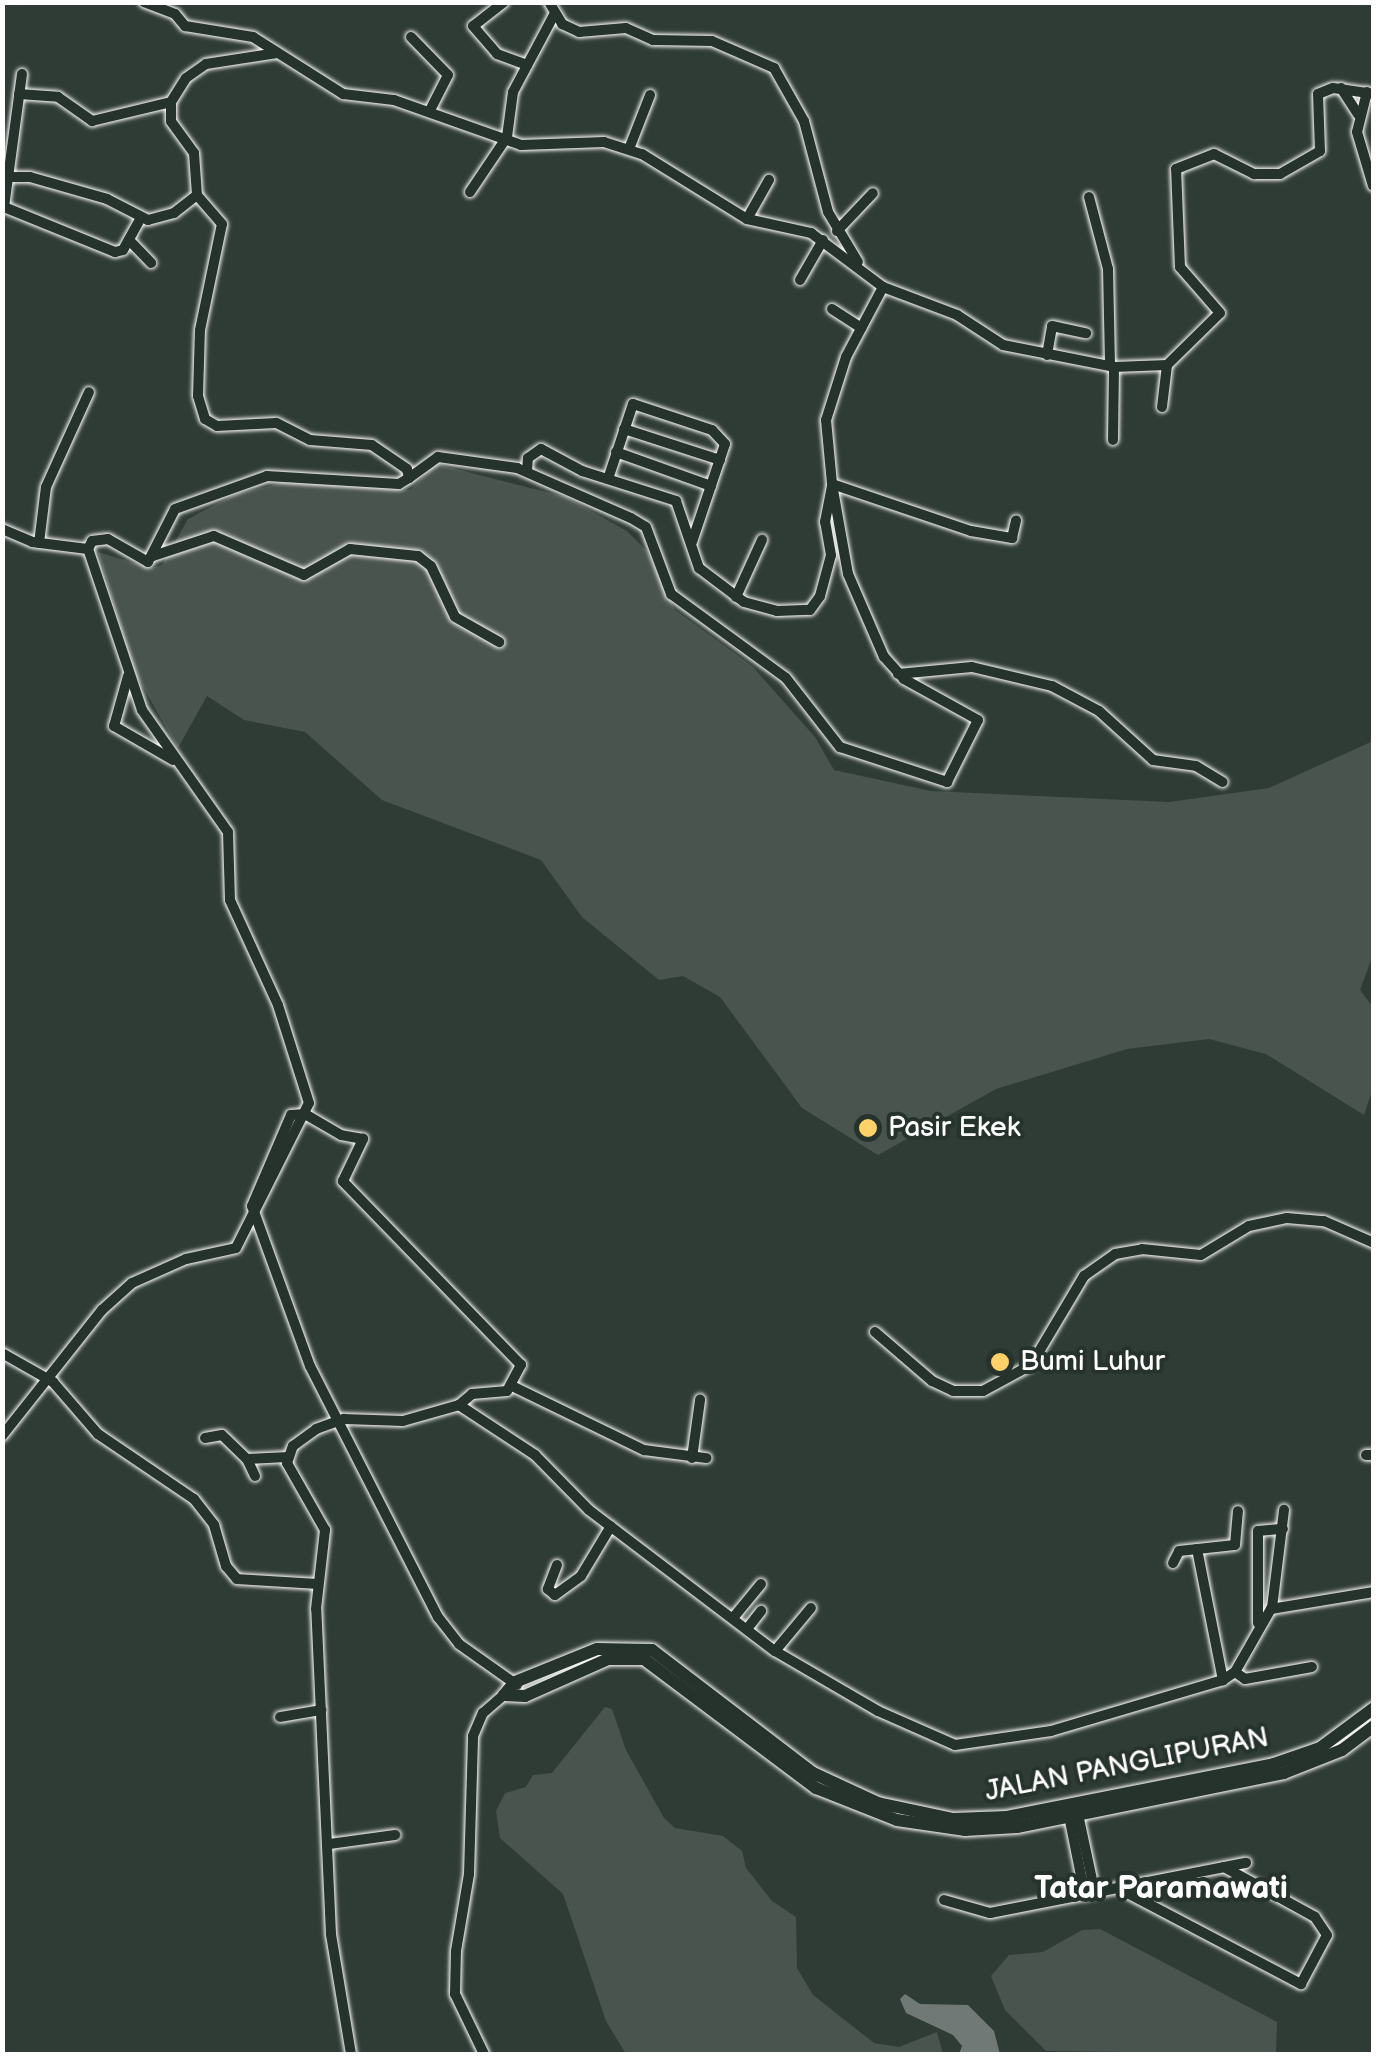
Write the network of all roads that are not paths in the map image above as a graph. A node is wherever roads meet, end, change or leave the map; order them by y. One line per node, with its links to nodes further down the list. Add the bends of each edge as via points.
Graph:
1 (144, 2): 5 (street, via 186,26 231,29)
2 (504, 2): 6 (street, via 472,26 497,54)
3 (552, 8): 6 (street); 26 (street, via 579,32 626,28 654,40 712,40 774,68 804,121)
4 (411, 37): 13 (street, via 448,74)
5 (277, 53): 12 (street, via 206,64 186,78); 13 (street, via 343,94)
6 (528, 65): 15 (street, via 508,108)
7 (22, 74): 10 (street)
8 (1341, 88): 9 (street); 14 (street); 37 (street, via 1315,98 1322,145 1316,157 1271,175 1214,154 1187,162 1172,178 1180,267 1220,313)
9 (1370, 93): 14 (street)
10 (19, 94): 12 (street, via 58,97 92,121); 17 (street)
11 (650, 95): 16 (street)
12 (171, 102): 22 (street, via 171,122 195,164)
13 (430, 110): 15 (street)
14 (1358, 114): 19 (street, via 1357,136)
15 (507, 138): 16 (street, via 539,147 604,142); 20 (street)
16 (628, 149): 25 (street, via 669,166)
17 (7, 177): 24 (street, via 107,198); 27 (street, via 4,207 16,214 115,252)
18 (769, 180): 25 (street)
19 (1373, 186)
20 (470, 192)
21 (874, 193): 26 (street)
22 (197, 195): 24 (street, via 174,213); 46 (street, via 222,224 196,371 205,419 224,428 276,423 310,440 372,445 407,469)
23 (1089, 197): 38 (street, via 1110,284)
24 (141, 218): 27 (street)
25 (747, 219): 28 (street)
26 (837, 231): 30 (street)
27 (128, 240): 29 (street)
28 (823, 240): 30 (street); 31 (street)
29 (151, 263)
30 (861, 267): 32 (street)
31 (800, 280)
32 (883, 287): 34 (street); 36 (street, via 956,315 1003,345)
33 (832, 310): 34 (street)
34 (861, 328): 48 (street, via 826,420)
35 (1086, 333): 36 (street, via 1052,326)
36 (1046, 355): 38 (street)
37 (1167, 364): 38 (street); 40 (street)
38 (1112, 367): 42 (street)
39 (89, 392): 55 (street, via 46,487)
40 (1162, 407)
41 (624, 429): 43 (street); 44 (street); 44 (street, via 633,404 712,430 725,444)
42 (1114, 440)
43 (616, 452): 47 (street); 49 (street)
44 (720, 460): 49 (street)
45 (527, 471): 46 (street, via 438,458); 47 (street, via 528,458 541,449); 61 (street, via 646,527 671,594 786,678 846,752 947,782 978,720)
46 (409, 478): 58 (street, via 399,484 279,475 251,480 175,509)
47 (608, 478): 50 (street)
48 (832, 484): 52 (street, via 1010,538); 59 (street, via 825,503 830,566 813,608 778,611); 61 (street, via 855,597)
49 (711, 486): 51 (street)
50 (676, 502): 51 (street); 56 (street)
51 (703, 511): 56 (street)
52 (1016, 520)
53 (2, 529): 55 (street)
54 (762, 540): 59 (street)
55 (39, 543): 57 (street)
56 (692, 544): 59 (street, via 698,568)
57 (88, 549): 58 (street, via 92,541 108,539 142,563); 62 (street, via 110,599)
58 (153, 556): 60 (street, via 214,536 304,575 356,548 418,556 431,566 455,617)
59 (736, 597)
60 (499, 642)
61 (898, 674): 64 (street, via 972,667 1052,686 1099,711 1153,760 1196,766)
62 (128, 675): 63 (street); 63 (street, via 114,726)
63 (173, 760): 65 (street, via 228,832 230,900 302,1067 309,1090)
64 (1223, 782)
65 (305, 1114): 66 (street); 71 (street, via 341,1135 363,1138 343,1181 519,1362)
66 (254, 1216): 70 (street, via 229,1253 186,1259 132,1283); 74 (street, via 310,1366)
67 (1374, 1243): 68 (street, via 1324,1221 1287,1218 1249,1226 1201,1255 1142,1248 1115,1254 1084,1276 1031,1365 984,1391 953,1391 932,1381)
68 (875, 1332)
69 (2, 1353): 70 (street)
70 (47, 1380): 75 (street); 89 (street, via 98,1434 194,1499 214,1525 226,1566 237,1579)
71 (512, 1386): 73 (street, via 468,1395); 78 (street, via 644,1450)
72 (700, 1400): 78 (street)
73 (459, 1405): 74 (street, via 386,1423); 84 (street, via 535,1455)
74 (341, 1419): 77 (street, via 300,1439); 102 (street, via 438,1617 459,1644)
75 (2, 1436)
76 (205, 1438): 80 (street, via 222,1435)
77 (288, 1457): 80 (street); 89 (street, via 289,1471 324,1523)
78 (692, 1458): 79 (street)
79 (706, 1458)
80 (247, 1460): 81 (street)
81 (255, 1476)
82 (1284, 1510): 85 (street)
83 (1238, 1511): 86 (street, via 1235,1545)
84 (610, 1526): 88 (street, via 581,1576 555,1595 548,1588); 95 (street)
85 (1283, 1529): 93 (street); 96 (street, via 1258,1531)
86 (1196, 1549): 87 (street, via 1176,1552); 101 (street)
87 (1172, 1562)
88 (557, 1565)
89 (318, 1584): 106 (street)
90 (762, 1584): 95 (street)
91 (1374, 1592): 93 (street)
92 (810, 1608): 98 (street)
93 (1271, 1609): 96 (street)
94 (761, 1611): 97 (street)
95 (732, 1618): 97 (street)
96 (1258, 1624): 100 (street)
97 (747, 1630): 98 (street)
98 (776, 1651): 101 (street, via 898,1721 966,1746 1051,1731)
99 (1312, 1668): 100 (street, via 1245,1679)
100 (1235, 1672): 101 (street)
101 (1223, 1680)
102 (516, 1682): 103 (main road, JALAN PANGLIPURAN); 104 (street); 109 (main road, JALAN PANGLIPURAN, via 598,1650 634,1646 674,1663)
103 (504, 1695): 104 (main road, JALAN PANGLIPURAN); 120 (street, via 482,1714 473,1736 468,1874 456,1951 456,1994)
104 (525, 1696): 109 (main road, JALAN PANGLIPURAN, via 608,1659 644,1659)
105 (1374, 1708): 110 (main road, JALAN PANGLIPURAN, via 1307,1754)
106 (322, 1710): 107 (street); 113 (street)
107 (280, 1717)
108 (1374, 1726): 110 (main road, JALAN PANGLIPURAN, via 1318,1762)
109 (758, 1741): 110 (main road, JALAN PANGLIPURAN, via 843,1789 954,1819 1007,1817); 111 (main road, JALAN PANGLIPURAN, via 834,1797 921,1826 983,1830)
110 (1190, 1787): 111 (main road, JALAN PANGLIPURAN)
111 (1073, 1815): 117 (street)
112 (394, 1835): 113 (street)
113 (329, 1844): 119 (street, via 333,1959)
114 (1246, 1863): 115 (street)
115 (1224, 1867): 116 (street); 116 (street, via 1316,1917 1328,1934 1301,1984)
116 (1118, 1888): 117 (street)
117 (1090, 1894): 118 (street, via 990,1913)
118 (944, 1900)
119 (350, 2054)
120 (484, 2054)

